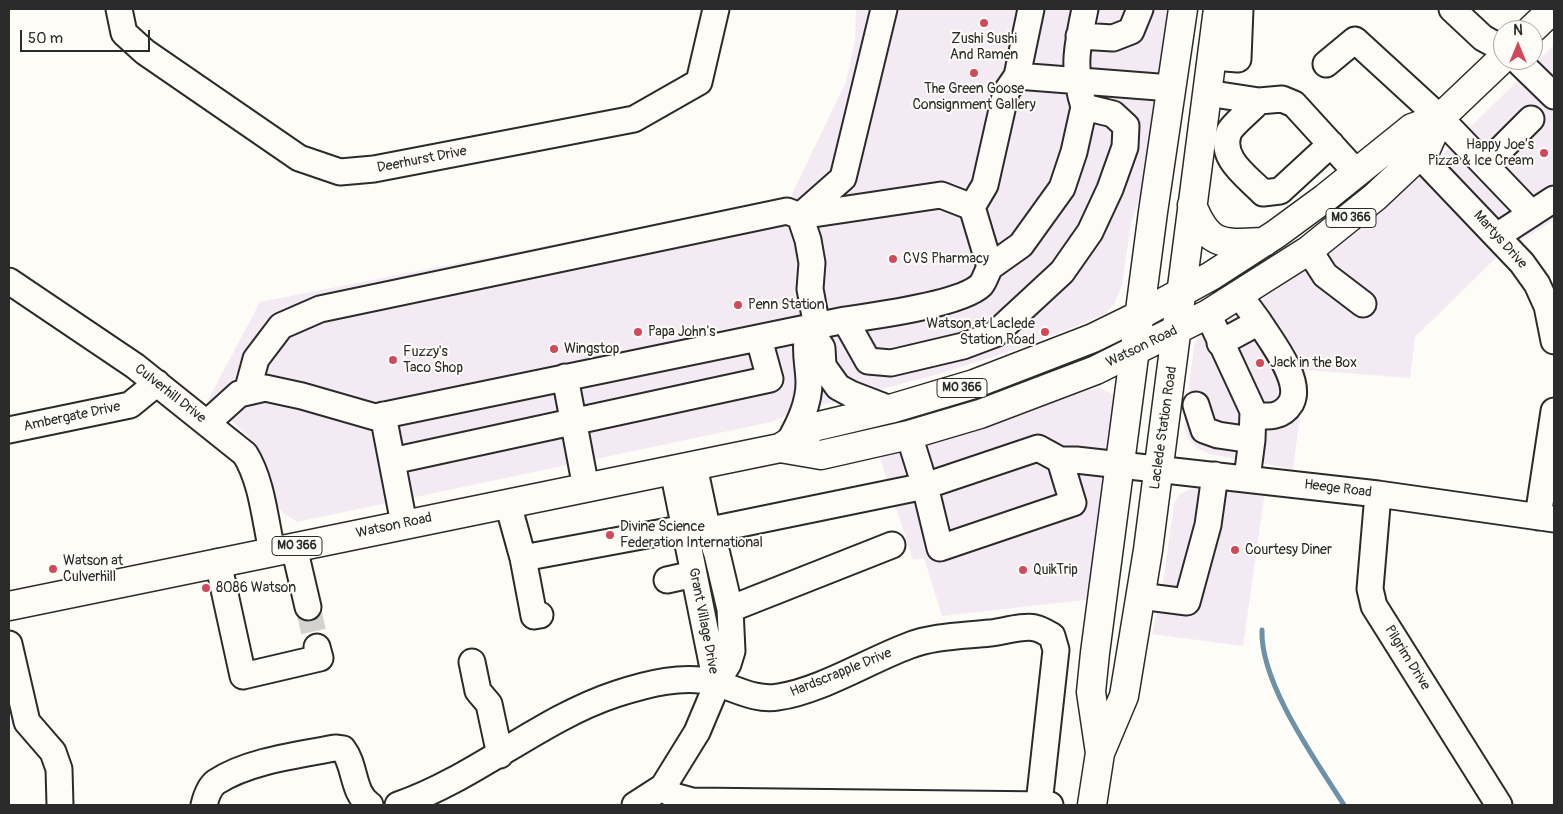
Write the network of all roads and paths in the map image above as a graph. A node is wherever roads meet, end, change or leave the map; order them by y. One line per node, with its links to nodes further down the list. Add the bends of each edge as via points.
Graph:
1 (120, 9): 2 (street, Deerhurst Drive, via 124,33 145,52 299,158 340,172 374,169 634,120 699,82)
2 (716, 9)
3 (884, 9): 35 (street, via 843,178)
4 (1032, 9): 18 (street)
5 (1084, 9): 12 (street)
6 (1140, 9): 12 (street, via 1131,30 1112,38)
7 (1183, 9): 21 (main road, Laclede Station Road)
8 (1218, 9): 14 (main road, Laclede Station Road)
9 (1240, 9): 14 (street, via 1238,59)
10 (1437, 9): 11 (street, via 1449,21)
11 (1468, 14): 13 (street, via 1483,38)
12 (1079, 36): 19 (street)
13 (1493, 44)
14 (1212, 57): 22 (main road, Laclede Station Road)
15 (1326, 64): 25 (street, via 1355,40)
16 (1493, 68): 25 (main road, Watson Road / MO 366)
17 (1530, 70): 20 (street)
18 (1017, 76): 19 (street); 33 (street, via 1006,92 985,185)
19 (1076, 82): 21 (street); 24 (street)
20 (1550, 85)
21 (1172, 88): 45 (main road, Laclede Station Road)
22 (1207, 93): 23 (street); 32 (main road, Laclede Station Road)
23 (1259, 101): 27 (street, via 1282,99 1294,104); 27 (street, via 1229,131 1226,148 1230,159 1263,193 1280,191)
24 (1084, 107): 39 (street, via 1062,188 1021,245); 46 (street, via 1114,114 1126,126 1124,147 1110,189 1090,232 1062,272 995,334 963,346 891,364 868,361)
25 (1440, 118): 28 (main road, Watson Road / MO 366, via 1426,150); 29 (street); 30 (main road, Watson Road / MO 366, via 1412,128)
26 (1531, 119): 29 (street)
27 (1331, 144): 30 (street)
28 (1420, 156): 36 (street, Martys Drive); 38 (main road, Watson Road / MO 366)
29 (1485, 164): 34 (street)
30 (1357, 174): 37 (main road, Watson Road / MO 366)
31 (1554, 199): 34 (street)
32 (1192, 205): 37 (main road, via 1200,223 1217,240); 41 (main road, Laclede Station Road)
33 (972, 207): 35 (street, via 941,194); 39 (street)
34 (1531, 213): 36 (street)
35 (800, 216): 48 (street, via 812,263); 56 (street, via 787,211 320,309 281,326 256,359)
36 (1497, 236): 51 (street, Martys Drive, via 1537,284 1547,306)
37 (1264, 242): 41 (main road, Watson Road / MO 366)
38 (1309, 250): 42 (main road, Watson Road / MO 366); 43 (street, via 1325,275)
39 (990, 267): 46 (street, via 980,285 954,298 890,314)
40 (9, 281): 55 (street, Culverhill Drive)
41 (1180, 293): 45 (main road, Watson Road / MO 366); 49 (main road, Laclede Station Road)
42 (1240, 296): 44 (main road, Watson Road / MO 366); 47 (street)
43 (1363, 304)
44 (1208, 314): 49 (main road, Watson Road / MO 366); 52 (street)
45 (1140, 315): 53 (main road, Laclede Station Road); 58 (main road, Watson Road / MO 366, via 1093,338 1012,370)
46 (845, 320): 48 (street)
47 (1258, 322): 52 (street); 61 (street, via 1294,382 1295,396 1287,409 1278,415)
48 (813, 327): 50 (street); 58 (street, via 822,348 823,366 838,387); 67 (street, via 806,365 809,382 807,400)
49 (1176, 331): 53 (main road, Watson Road / MO 366); 72 (main road, Laclede Station Road)
50 (759, 339): 54 (street); 63 (street, via 770,379)
51 (1554, 340)
52 (1220, 343): 61 (street)
53 (1135, 352): 65 (main road, Watson Road / MO 366, via 1021,400); 70 (main road, Laclede Station Road)
54 (565, 377): 60 (street); 63 (street)
55 (157, 383): 62 (street, Culverhill Drive); 64 (street, Ambergate Drive, via 130,405)
56 (247, 392): 60 (street, via 265,388 374,417); 62 (street, via 239,394)
57 (1196, 405): 66 (street, via 1204,430)
58 (890, 408): 67 (main road, Watson Road / MO 366, via 814,427)
59 (1554, 411): 79 (street)
60 (383, 415): 69 (street)
61 (1253, 416): 66 (street)
62 (206, 423): 83 (street, Culverhill Drive, via 245,454 250,462)
63 (574, 423): 69 (street); 76 (street)
64 (9, 430)
65 (909, 434): 67 (main road, Watson Road / MO 366, via 821,455); 75 (street)
66 (1252, 440): 74 (street)
67 (785, 445): 71 (main road, Watson Road / MO 366)
68 (1060, 460): 70 (street, Heege Road); 75 (street, via 1038,448); 75 (street, via 1073,503 940,548)
69 (392, 461): 80 (street)
70 (1120, 464): 72 (street, Heege Road); 97 (main road, Laclede Station Road, via 1091,692)
71 (684, 468): 76 (main road, Watson Road / MO 366); 81 (street, Grant Village Drive)
72 (1158, 468): 73 (street, Heege Road); 88 (main road, Laclede Station Road)
73 (1215, 475): 74 (street, Heege Road); 88 (street, via 1208,525 1187,602)
74 (1247, 478): 77 (street, Heege Road)
75 (925, 486): 81 (street)
76 (586, 488): 78 (main road, Watson Road / MO 366)
77 (1378, 494): 79 (street, Heege Road); 107 (street, Pilgrim Drive, via 1370,589 1374,606)
78 (508, 504): 80 (main road, Watson Road / MO 366); 84 (street)
79 (1546, 518)
80 (404, 524): 83 (main road, Watson Road / MO 366)
81 (693, 531): 84 (street); 86 (street, Grant Village Drive); 91 (street, Grant Village Drive, via 717,554)
82 (892, 545): 91 (street)
83 (283, 549): 85 (main road, Watson Road / MO 366); 90 (street, Culverhill Drive)
84 (523, 558): 92 (street, via 534,616)
85 (218, 562): 89 (main road, Watson Road / MO 366); 94 (street, via 243,676 320,658)
86 (694, 574): 87 (street); 96 (street, Grant Village Drive)
87 (667, 580)
88 (1140, 596): 97 (main road, Laclede Station Road, via 1124,696)
89 (9, 606)
90 (308, 607)
91 (730, 609): 96 (street, Grant Village Drive, via 732,650 728,664)
92 (540, 615)
93 (9, 644): 100 (street, via 27,722 53,752 59,769)
94 (317, 647)
95 (472, 662): 98 (street, via 478,691 490,704)
96 (716, 683): 98 (street, Hardscrapple Drive, via 676,679 617,694 554,722); 99 (street, Grant Village Drive, via 697,732); 105 (street, Hardscrapple Drive, via 757,696 778,698 811,688 910,645 1033,627 1052,636 1056,650)
97 (1100, 753): 106 (main road, Laclede Station Road)
98 (500, 755): 103 (street, Hardscrapple Drive)
99 (663, 787): 104 (street, Grant Village Drive); 105 (street, via 674,796 692,801)
100 (60, 805)
101 (204, 805): 102 (street, via 206,794 215,782 231,775 264,763 335,748 344,749 362,800)
102 (370, 805)
103 (398, 805)
104 (635, 805)
105 (1044, 805)
106 (1092, 805)
107 (1499, 805)

